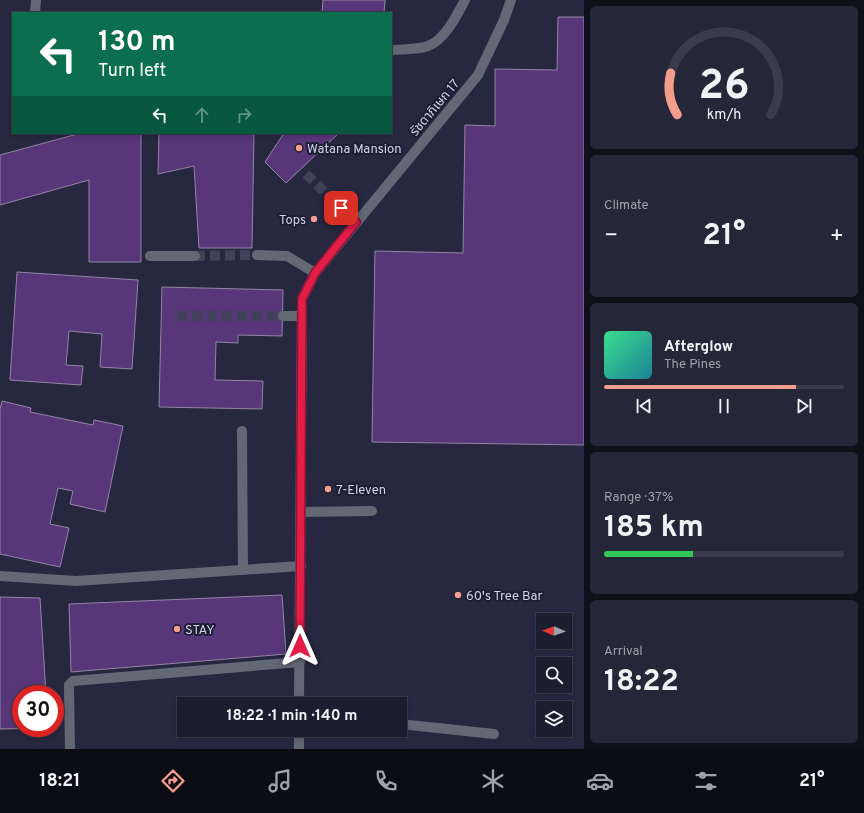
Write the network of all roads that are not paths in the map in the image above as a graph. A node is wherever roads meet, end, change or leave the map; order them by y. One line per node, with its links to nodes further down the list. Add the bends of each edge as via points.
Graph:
1 (36, 0): 4 (street)
2 (465, 0): 5 (street, via 450,26 434,43 416,49)
3 (511, 0): 7 (street, รัชดาภิเษก 17, via 478,75)
4 (35, 12)
5 (392, 50)
6 (341, 208): 7 (street)
7 (356, 222): 11 (street, รัชดาภิเษก 17)
8 (257, 255): 11 (street, via 287,256)
9 (150, 256): 10 (street)
10 (195, 256)
11 (315, 273): 13 (street, รัชดาภิเษก 17, via 302,299)
12 (283, 316): 13 (street)
13 (302, 316): 16 (street, รัชดาภิเษก 17)
14 (242, 431): 18 (street)
15 (372, 511): 16 (street)
16 (301, 512): 17 (street, รัชดาภิเษก 17)
17 (301, 566): 18 (street); 20 (street, รัชดาภิเษก 17)
18 (243, 570): 19 (street, via 76,581)
19 (0, 576)
20 (300, 662): 21 (street, รัชดาภิเษก 17); 25 (street, via 73,681 68,689)
21 (299, 697)
22 (407, 725): 23 (street)
23 (494, 734)
24 (299, 737): 26 (street)
25 (70, 749)
26 (299, 749)

